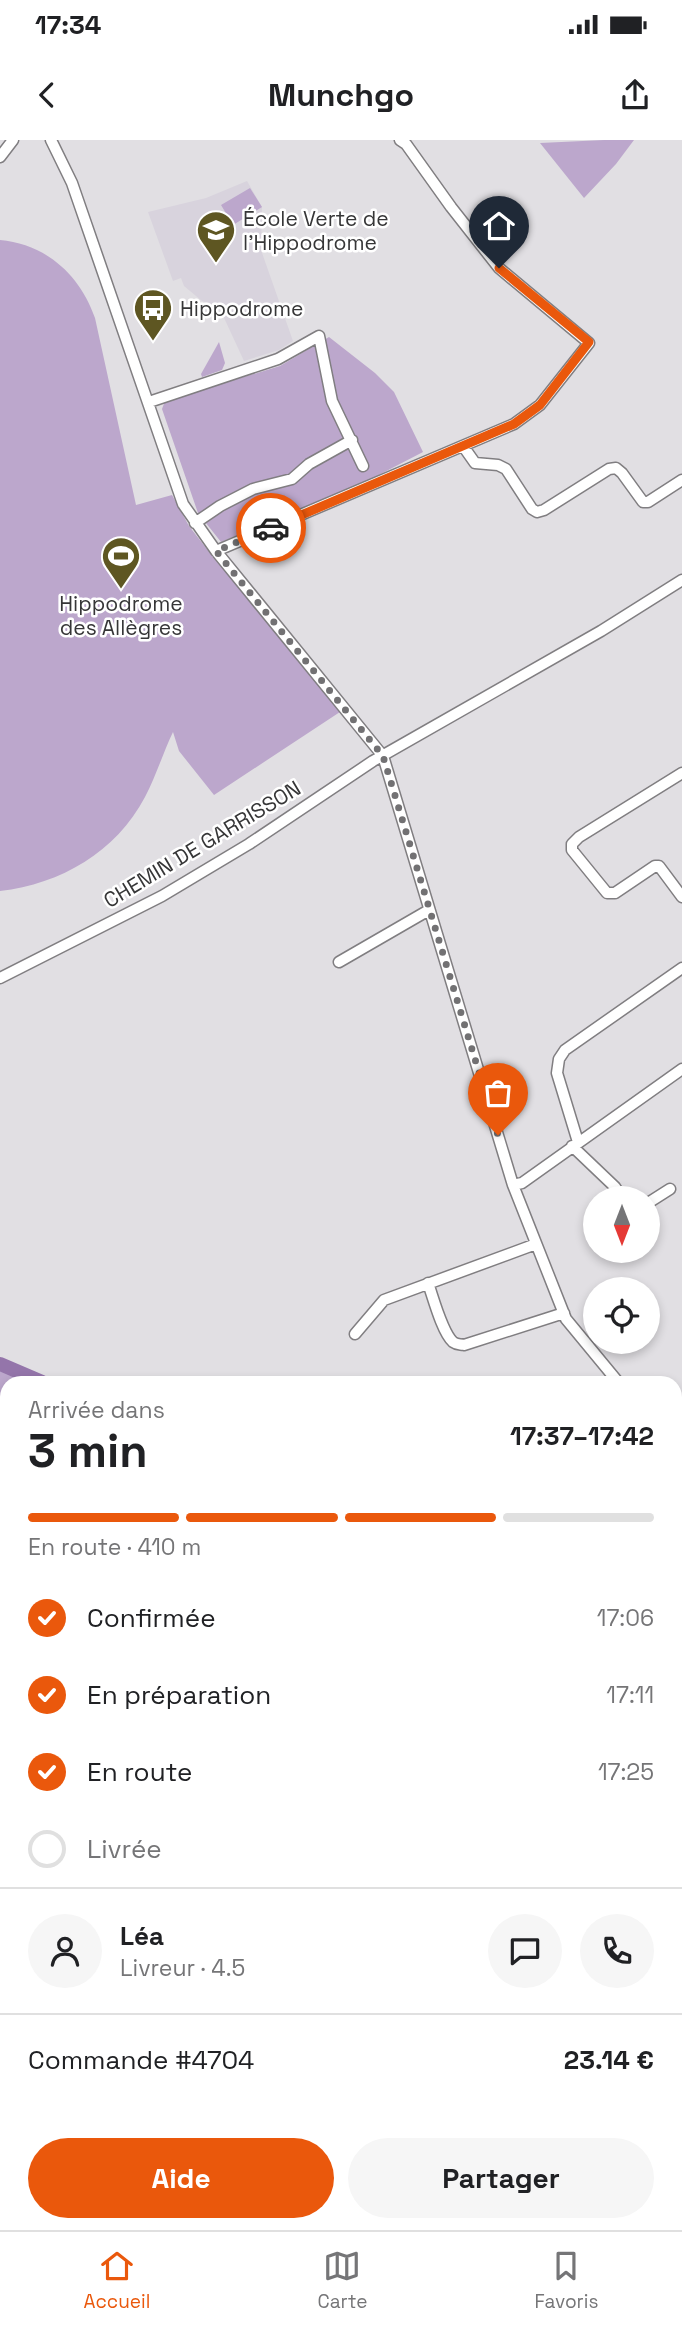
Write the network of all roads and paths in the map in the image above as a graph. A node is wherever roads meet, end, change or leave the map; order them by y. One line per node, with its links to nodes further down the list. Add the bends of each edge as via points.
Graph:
1 (13, 140): 4 (street)
2 (51, 140): 5 (street, via 72,183)
3 (400, 140): 7 (street, via 499,268 589,342 540,405 514,424)
4 (0, 157)
5 (149, 402): 6 (street, via 278,359 319,336 332,401); 10 (street, via 183,503)
6 (352, 440): 8 (street); 10 (street, via 292,479 253,489)
7 (463, 446): 9 (street, via 475,463 506,469 537,512 609,469 622,473 643,502); 11 (street)
8 (363, 466)
9 (682, 480)
10 (195, 523): 11 (street)
11 (216, 551): 13 (street)
12 (682, 580): 13 (street, CHEMIN DE GARRISSON)
13 (383, 756): 16 (street); 19 (street, CHEMIN DE GARRISSON, via 162,896)
14 (682, 773): 15 (street, via 579,837 572,850 607,893 615,893 659,866)
15 (682, 897)
16 (429, 910): 17 (street); 22 (street)
17 (339, 962)
18 (682, 968): 21 (street, via 565,1050 559,1059 557,1073)
19 (0, 978)
20 (682, 1069): 21 (street)
21 (575, 1144): 22 (street); 23 (street)
22 (513, 1185): 26 (street)
23 (614, 1186)
24 (670, 1189): 25 (street)
25 (660, 1195)
26 (537, 1244): 27 (street); 28 (street)
27 (428, 1283): 28 (street, via 439,1316 457,1344); 29 (street, via 384,1300)
28 (564, 1313): 30 (street)
29 (355, 1334)
30 (613, 1376)

